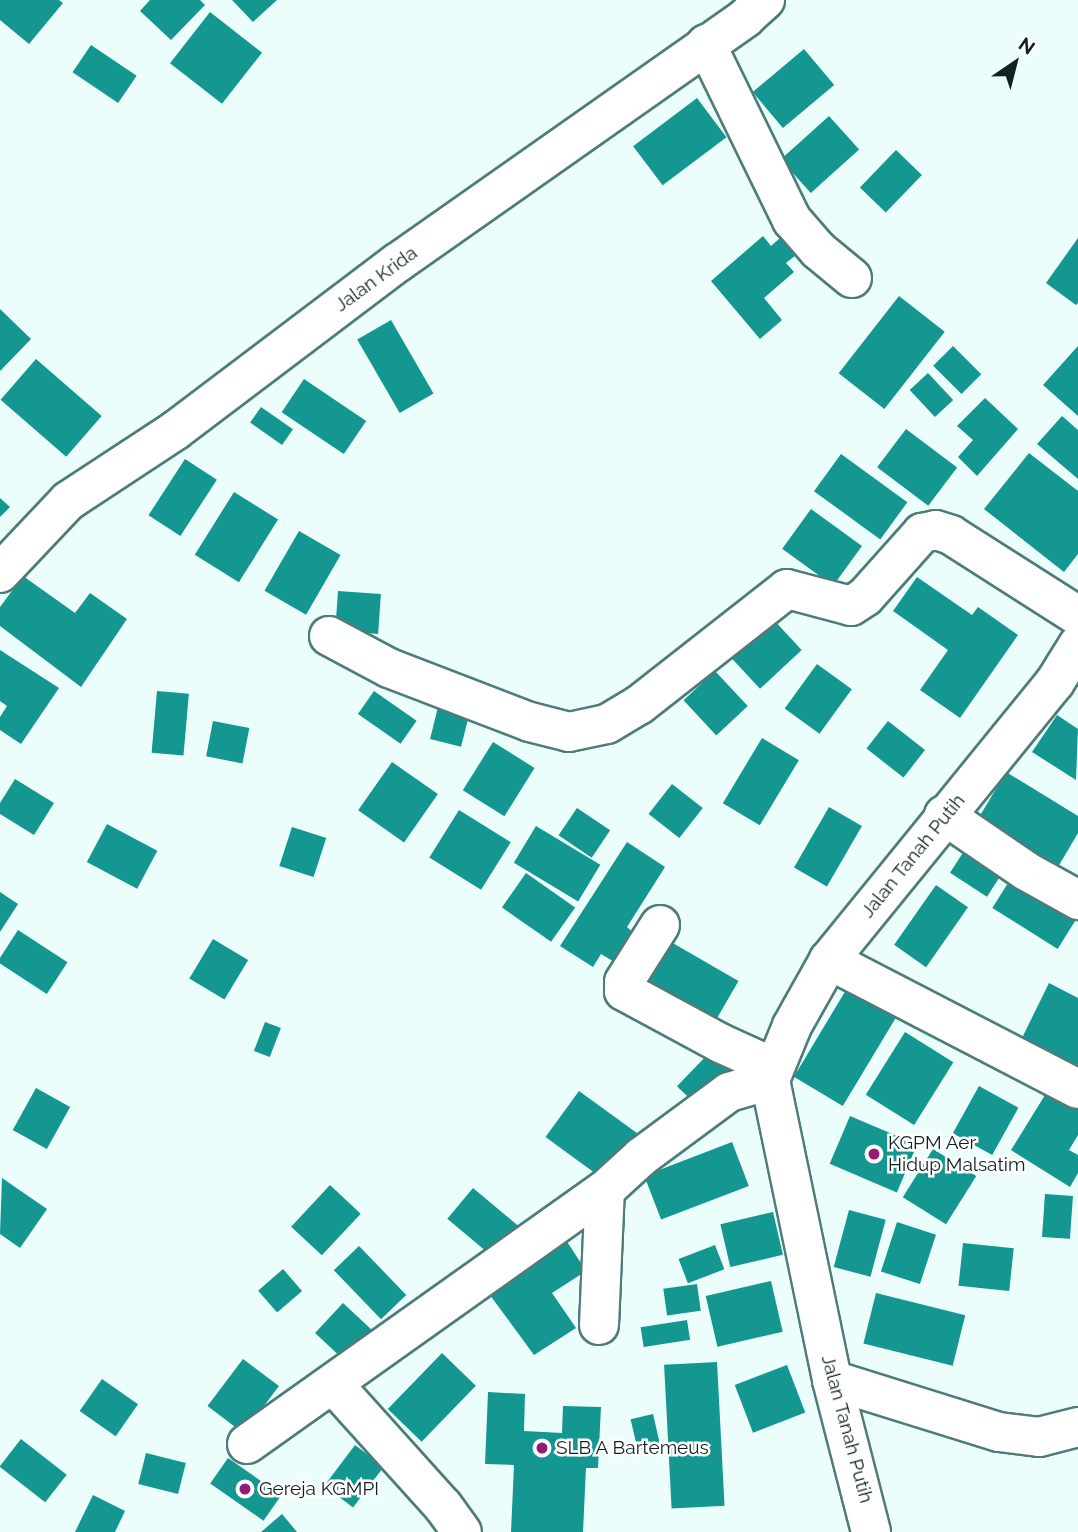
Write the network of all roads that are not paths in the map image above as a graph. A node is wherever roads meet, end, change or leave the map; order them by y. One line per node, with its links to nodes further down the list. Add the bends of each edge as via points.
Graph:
1 (743, 6): 2 (street, Jalan Krida)
2 (706, 44): 3 (street, via 792,220); 4 (street, Jalan Krida, via 397,263 176,430 68,501)
3 (852, 278)
4 (0, 573)
5 (1078, 616): 6 (street, via 951,535 936,530 922,533 865,597 851,606 787,589 639,705 607,724 569,732 530,722 389,668)
6 (329, 636)
7 (1078, 645): 8 (street, Jalan Tanah Putih, via 1055,682)
8 (944, 815): 9 (street); 11 (street, Jalan Tanah Putih)
9 (1078, 900)
10 (660, 925): 12 (street, via 624,982 624,991)
11 (829, 960): 12 (street, Jalan Tanah Putih); 13 (street)
12 (771, 1073): 14 (street, via 729,1092 641,1157); 16 (street, Jalan Tanah Putih)
13 (1078, 1089)
14 (605, 1190): 15 (street); 17 (street)
15 (599, 1325)
16 (832, 1380): 18 (street, via 999,1432 1039,1437); 21 (street, Jalan Tanah Putih)
17 (333, 1384): 19 (street); 20 (street)
18 (1078, 1427)
19 (247, 1444)
20 (461, 1532)
21 (872, 1532)

